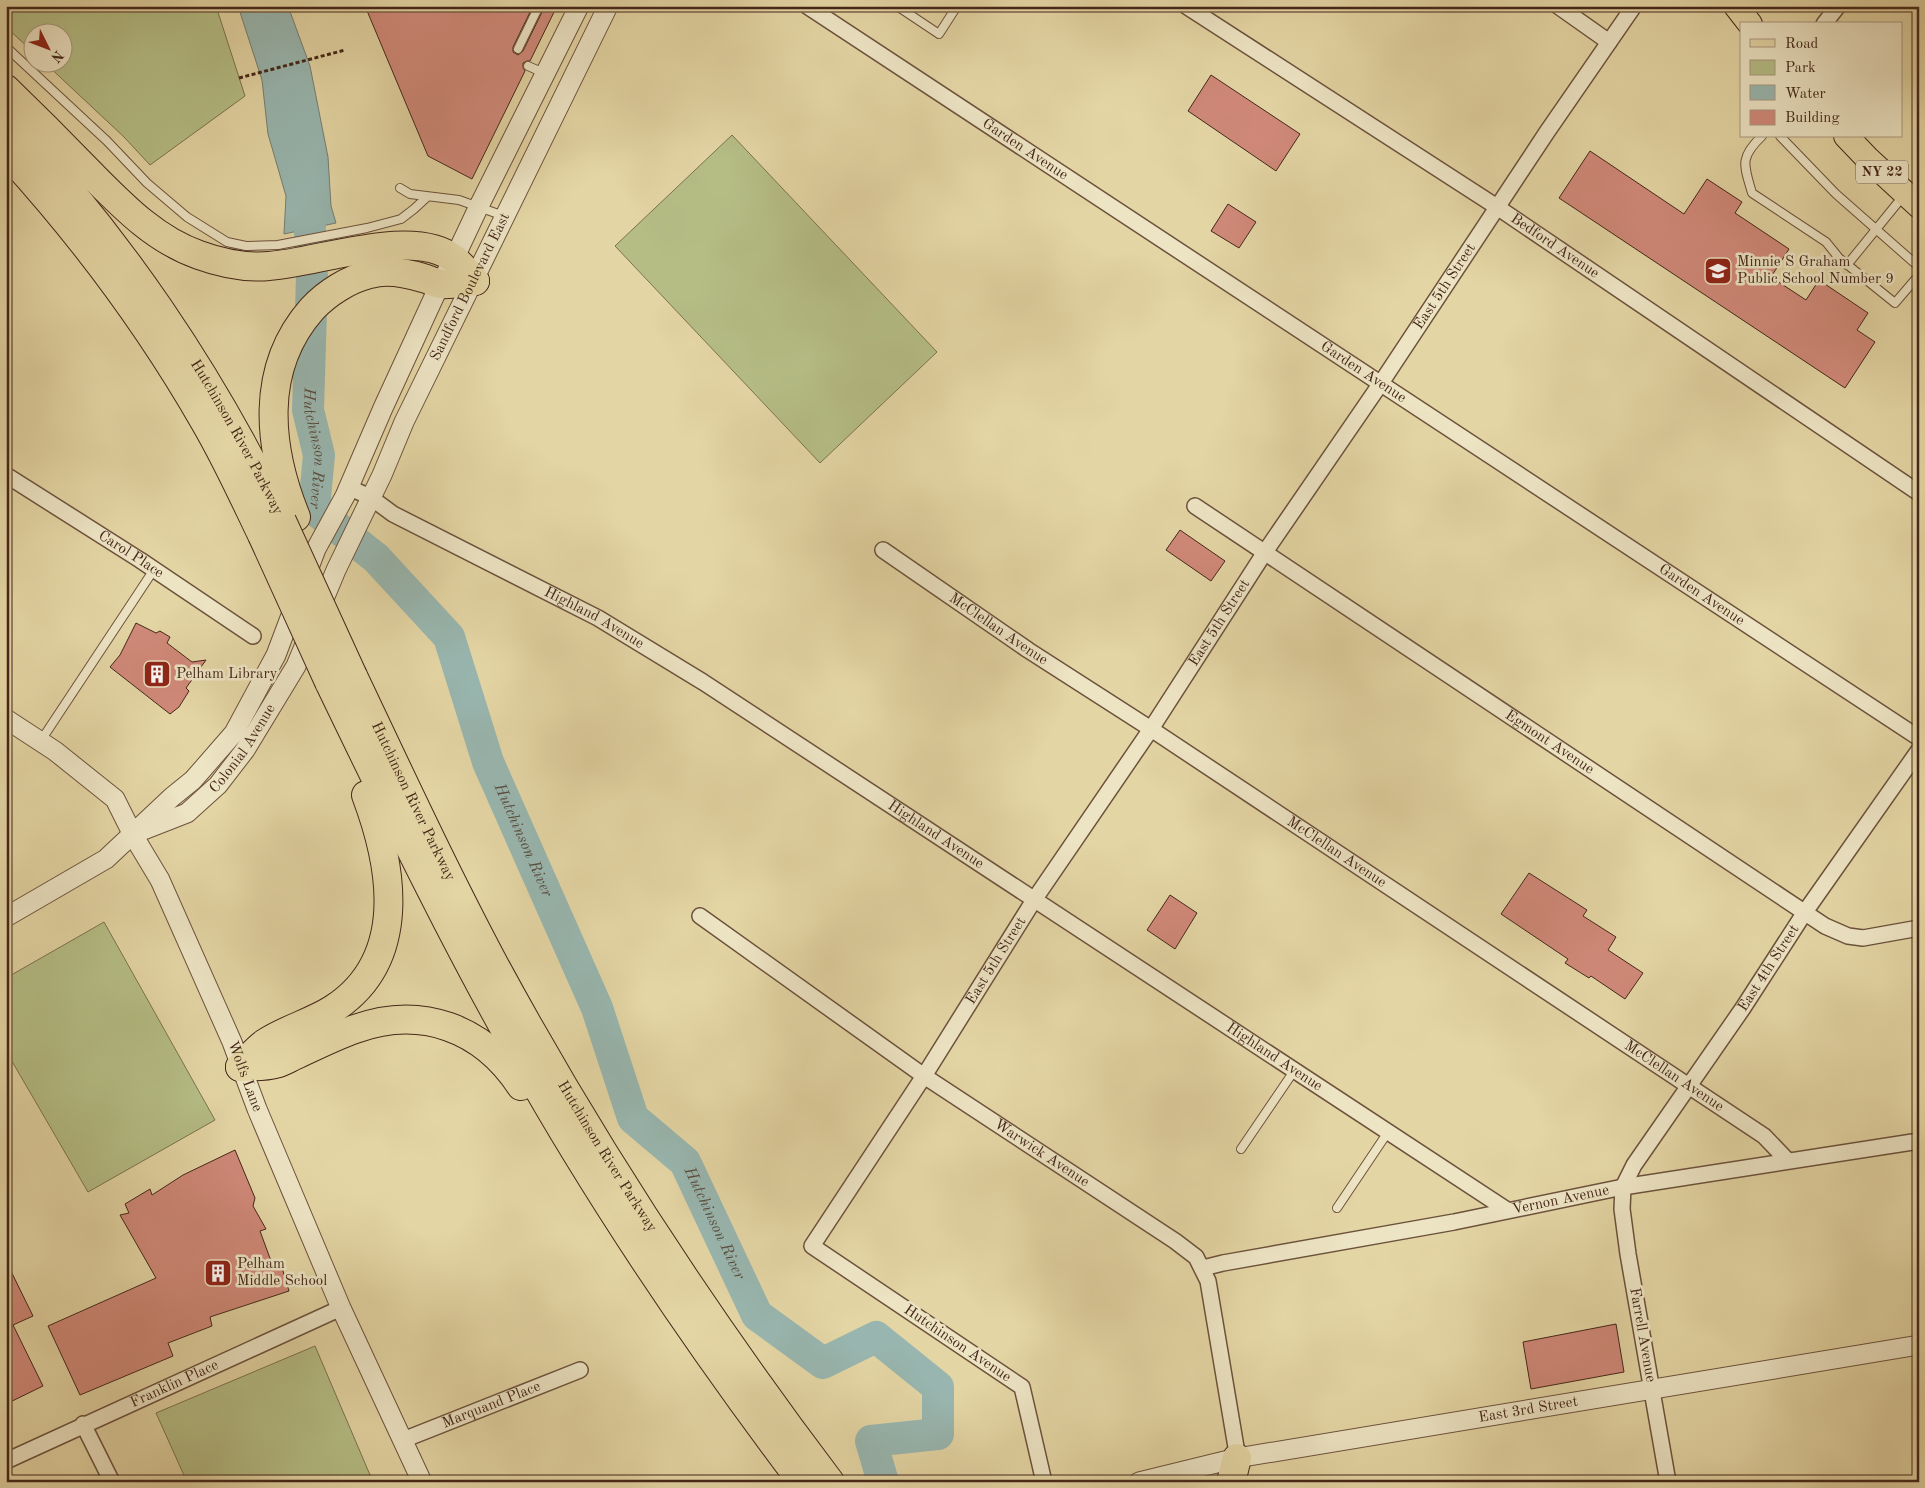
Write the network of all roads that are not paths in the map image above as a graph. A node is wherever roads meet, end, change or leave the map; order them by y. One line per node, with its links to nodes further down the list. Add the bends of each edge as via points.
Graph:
1 (540, 6): 16 (lane)
2 (579, 6): 26 (street, Sandford Boulevard East, via 536,69)
3 (608, 6): 28 (street, Sandford Boulevard East)
4 (807, 6): 38 (street, Garden Avenue)
5 (897, 6): 6 (lane, via 939,34)
6 (957, 6)
7 (1186, 6): 27 (street, Bedford Avenue)
8 (1558, 6): 14 (street)
9 (1634, 6): 14 (street, East 5th Street)
10 (1736, 6): 12 (main road)
11 (1838, 6): 13 (street)
12 (1748, 22)
13 (1826, 22)
14 (1609, 42): 27 (street, East 5th Street)
15 (6, 47): 31 (lane, via 147,183 187,217 227,242)
16 (518, 49)
17 (6, 89): 31 (highway, via 136,218 162,238 217,261 255,266)
18 (6, 118): 44 (highway, Hutchinson River Parkway, via 88,211 158,305 224,409)
19 (1760, 138): 33 (lane, via 1751,146 1744,163 1752,193 1826,242)
20 (1782, 138): 29 (lane, via 1836,194)
21 (1848, 138): 25 (main road, NY 22)
22 (6, 152): 44 (highway, Hutchinson River Parkway, via 61,214 133,310 206,423 228,465)
23 (400, 188): 24 (lane, via 410,194)
24 (427, 197): 26 (lane, via 459,200); 30 (lane)
25 (1912, 200): 29 (lane)
26 (479, 206): 28 (lane); 32 (street, Sandford Boulevard East)
27 (1497, 208): 38 (street, East 5th Street); 41 (street, Bedford Avenue)
28 (506, 217): 36 (street, Sandford Boulevard East)
29 (1877, 230): 33 (lane); 34 (lane)
30 (369, 250): 31 (highway); 32 (highway, via 420,247); 37 (highway, via 382,272 403,273); 44 (highway, via 346,284 317,305 298,327 283,357 276,386 274,429 281,470)
31 (280, 255)
32 (454, 259): 36 (highway); 37 (street, Sandford Boulevard East)
33 (1847, 264): 35 (lane, via 1895,303)
34 (1919, 267)
35 (1919, 275)
36 (475, 281): 37 (highway); 42 (street, Sandford Boulevard East, via 404,422)
37 (440, 284): 40 (street, Sandford Boulevard East)
38 (1380, 383): 47 (street, East 5th Street); 55 (street, Garden Avenue)
39 (6, 475): 49 (street, Carol Place)
40 (347, 491): 42 (street, Highland Avenue); 45 (street, Sandford Boulevard East)
41 (1919, 493)
42 (368, 503): 48 (street, Sandford Boulevard East); 59 (street, Highland Avenue, via 598,618 703,682)
43 (1195, 506): 47 (street, Egmont Avenue)
44 (280, 525): 51 (highway, Hutchinson River Parkway, bridge); 51 (highway, bridge, via 334,602)
45 (316, 549): 58 (street, Colonial Avenue, via 276,656 234,733 193,780)
46 (883, 550): 54 (street, McClellan Avenue, via 1028,650)
47 (1265, 552): 54 (street, East 5th Street); 60 (street, Egmont Avenue)
48 (336, 570): 58 (street, Colonial Avenue, via 296,666 245,750 218,784 187,813)
49 (153, 571): 50 (street, Carol Place); 56 (lane)
50 (253, 636)
51 (341, 679): 52 (highway, Hutchinson River Parkway); 89 (highway, Hutchinson River Parkway, via 551,1064 698,1298)
52 (346, 718): 64 (highway, via 386,865 389,901 382,946 367,975 344,1001 318,1018 264,1043); 71 (highway, Hutchinson River Parkway, via 446,921)
53 (6, 719): 56 (street, Wolfs Lane)
54 (1152, 729): 59 (street, East 5th Street); 67 (street, McClellan Avenue)
55 (1919, 738)
56 (40, 742): 58 (street, Wolfs Lane, via 115,799)
57 (1919, 750): 60 (street, East 4th Street)
58 (133, 835): 61 (street, Colonial Avenue, via 106,859); 64 (street, Wolfs Lane, via 160,880)
59 (1034, 900): 65 (street, Highland Avenue); 66 (street, East 5th Street)
60 (1805, 912): 63 (street, Egmont Avenue, via 1825,926 1862,938); 67 (street, East 4th Street)
61 (6, 916)
62 (700, 916): 66 (street, Warwick Avenue)
63 (1919, 928)
64 (240, 1067): 71 (highway, via 275,1064 375,1023 409,1020 438,1024 471,1037 498,1056); 78 (street, Wolfs Lane)
65 (1294, 1071): 68 (street, Highland Avenue); 70 (lane)
66 (924, 1076): 76 (street, East 5th Street); 77 (street, Warwick Avenue, via 1175,1241 1196,1257)
67 (1688, 1086): 72 (street, McClellan Avenue, via 1764,1136); 73 (street, East 4th Street, via 1634,1165)
68 (1388, 1132): 74 (lane); 75 (street, Highland Avenue)
69 (1919, 1141): 72 (street, Vernon Avenue)
70 (1241, 1148)
71 (577, 1154): 88 (highway, Hutchinson River Parkway, via 687,1324)
72 (1787, 1160): 73 (street, Vernon Avenue)
73 (1624, 1187): 75 (street, Vernon Avenue); 81 (street, Farrell Avenue, via 1622,1209 1628,1254)
74 (1338, 1208)
75 (1507, 1210): 77 (street, Vernon Avenue)
76 (812, 1246): 90 (street, Hutchinson Avenue, via 1022,1387)
77 (1203, 1268): 85 (street, Warwick Avenue, via 1208,1281)
78 (341, 1308): 82 (street, Franklin Place); 83 (street, Wolfs Lane)
79 (1919, 1345): 81 (street, East 3rd Street)
80 (580, 1370): 83 (street, Marquand Place)
81 (1652, 1390): 85 (street, East 3rd Street, via 1478,1417); 92 (street, Farrell Avenue)
82 (84, 1424): 84 (street, Franklin Place); 86 (street)
83 (403, 1440): 87 (street, Wolfs Lane)
84 (6, 1460)
85 (1237, 1474): 91 (street, East 3rd Street)
86 (112, 1482)
87 (422, 1482)
88 (802, 1482)
89 (830, 1482)
90 (1044, 1482)
91 (1139, 1482)
92 (1668, 1482)

